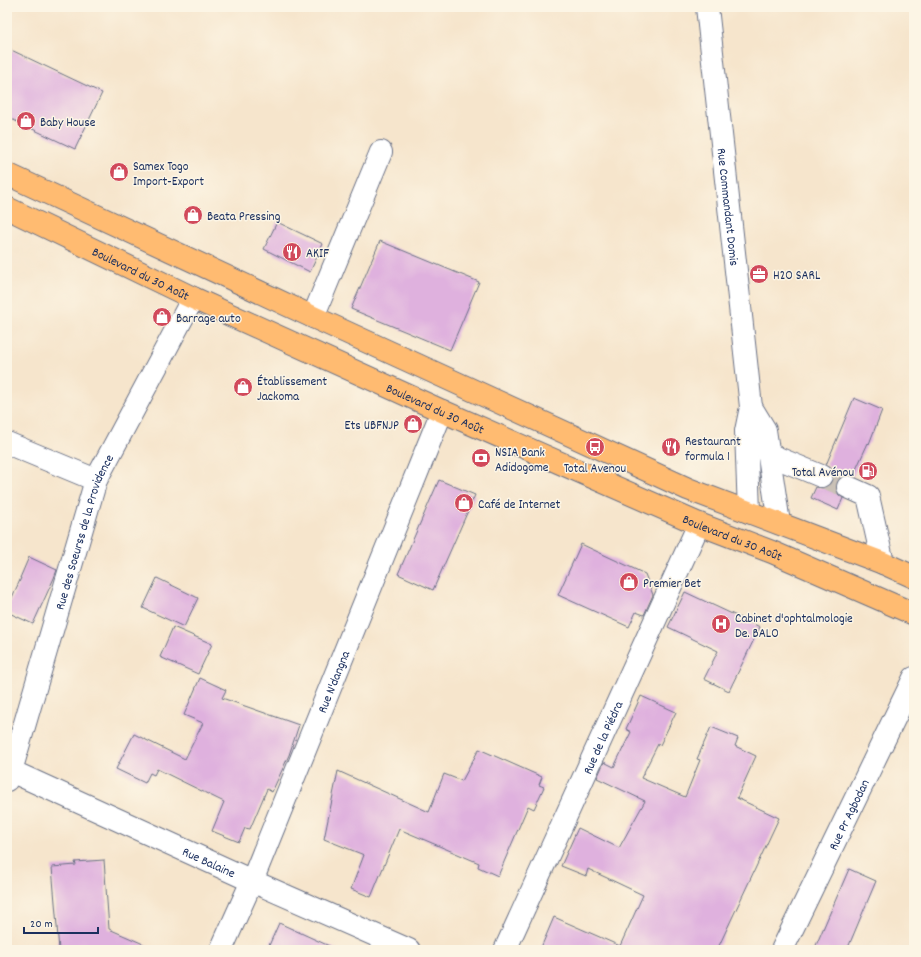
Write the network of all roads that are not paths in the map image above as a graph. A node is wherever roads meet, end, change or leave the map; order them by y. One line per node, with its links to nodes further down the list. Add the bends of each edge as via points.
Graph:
1 (707, 7): 7 (street, Rue Commandant Domis)
2 (381, 152): 6 (street)
3 (7, 174): 6 (highway)
4 (7, 208): 5 (highway, Boulevard du 30 Août)
5 (193, 298): 8 (highway, Boulevard du 30 Août); 12 (street, Rue des Soeurss de la Providence)
6 (313, 317): 14 (highway, via 688,489)
7 (751, 407): 10 (street, Rue Commandant Domis, via 764,430); 14 (street, Rue Commandant Domis, via 746,431)
8 (442, 411): 16 (highway, Boulevard du 30 Août); 24 (street, Rue N'dangna)
9 (7, 443): 12 (street)
10 (768, 454): 11 (street); 15 (street, Rue Commandant Domis)
11 (821, 476)
12 (96, 480): 23 (street, Rue des Soeurss de la Providence)
13 (848, 487): 19 (street, via 868,496)
14 (749, 512): 15 (highway); 17 (highway)
15 (779, 523): 18 (highway); 19 (highway)
16 (699, 524): 17 (highway, Boulevard du 30 Août); 27 (street, Rue de la Piédra)
17 (739, 539): 18 (highway, Boulevard du 30 Août)
18 (772, 552): 21 (highway, Boulevard du 30 Août)
19 (883, 563): 20 (highway)
20 (914, 577)
21 (914, 614)
22 (914, 678): 28 (street, Rue Pr Agbodan)
23 (9, 775): 24 (street, Rue Balaine)
24 (252, 881): 25 (street, Rue N'dangna); 26 (street, Rue Balaine)
25 (221, 950)
26 (409, 950)
27 (505, 950)
28 (782, 950)

